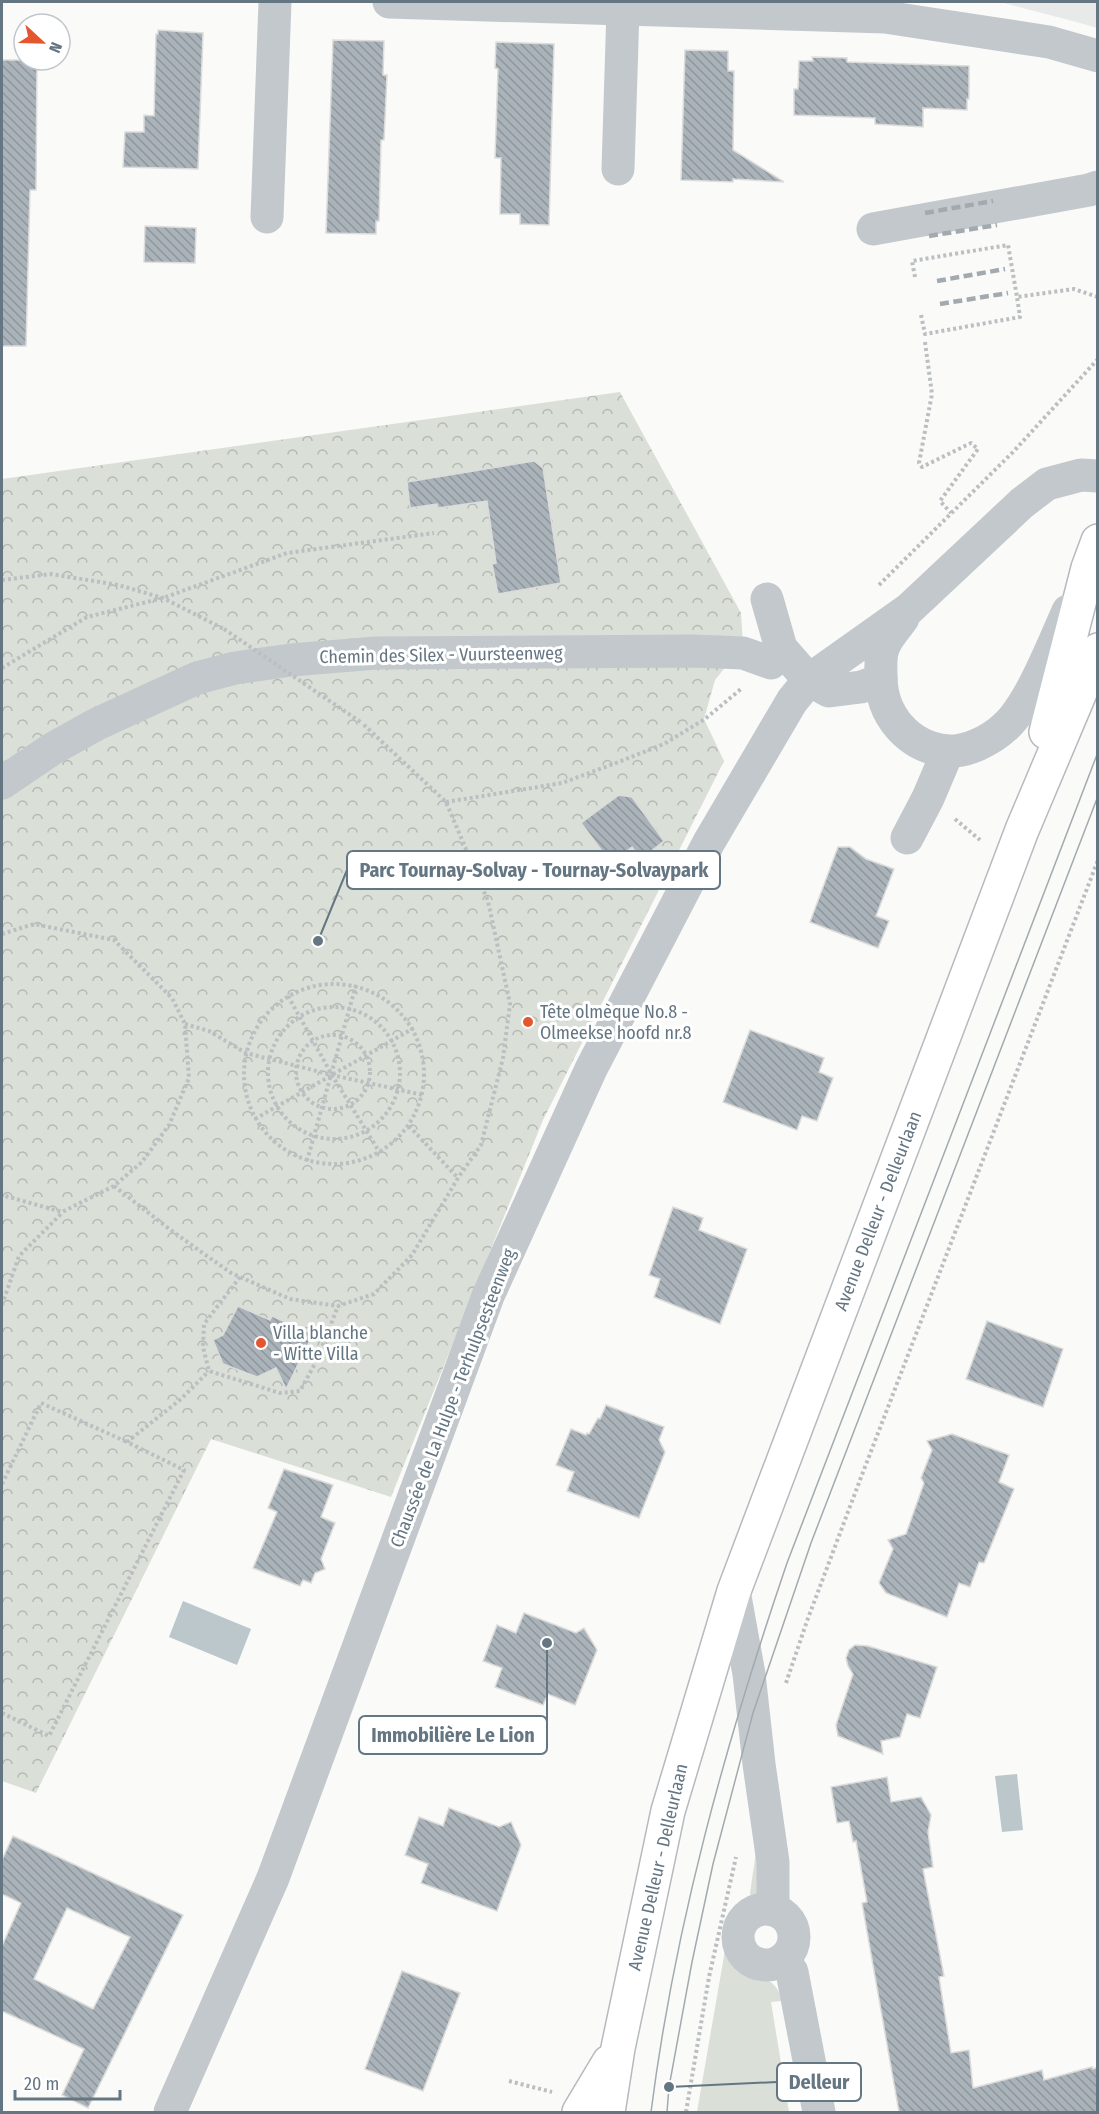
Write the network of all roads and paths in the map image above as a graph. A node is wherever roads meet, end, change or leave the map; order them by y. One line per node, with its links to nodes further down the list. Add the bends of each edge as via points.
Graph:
1 (275, 2): 8 (street)
2 (389, 2): 3 (street)
3 (623, 9): 4 (street); 6 (street)
4 (886, 9): 5 (street, via 1049,42)
5 (1098, 56)
6 (618, 169)
7 (1098, 187): 9 (street)
8 (267, 217)
9 (873, 228)
10 (915, 278): 11 (path, via 912,261 1008,245)
11 (1017, 297): 12 (path, via 1074,290); 13 (path, via 1020,317 925,334)
12 (1098, 297)
13 (921, 315)
14 (925, 342): 17 (path, via 932,394 919,463 922,467 971,443 978,449 940,501)
15 (1098, 358): 17 (path, via 1014,451)
16 (1098, 476): 24 (street, Chaussée de La Hulpe - Terhulpsesteenweg, via 1081,475 1047,484)
17 (951, 513): 21 (path)
18 (434, 533): 22 (path, via 287,553)
19 (1093, 554): 29 (street, via 1019,711 1005,727 985,740 966,749); 32 (main road)
20 (2, 580): 22 (path, via 51,574 118,585)
21 (871, 593)
22 (163, 598): 26 (path, via 87,617); 31 (path, bridge, via 224,629 362,723)
23 (767, 599): 27 (street)
24 (909, 609): 27 (street, Chaussée de La Hulpe - Terhulpsesteenweg); 28 (street, via 883,648)
25 (1098, 650): 32 (main road)
26 (2, 668)
27 (790, 668): 28 (street, Chemin des Silex - Vuursteenweg, via 829,691); 30 (street, Chemin des Silex - Vuursteenweg, via 743,653 693,651 376,653 235,668 197,678 98,724); 31 (path, via 664,744 562,783); 82 (street, Chaussée de La Hulpe - Terhulpsesteenweg, via 792,701 710,842 591,1069 488,1296 273,1878)
28 (881, 680): 29 (street, via 891,717 902,731 924,745)
29 (948, 751): 33 (street)
30 (2, 783)
31 (446, 802): 63 (path, via 488,901 510,1004 503,1059 481,1145)
32 (1022, 830): 73 (main road, Avenue Delleur - Delleurlaan)
33 (907, 838)
34 (1098, 860): 74 (path, via 852,1501)
35 (2, 934): 40 (path, via 34,924 114,940 172,998)
36 (356, 985): 37 (path, via 322,983); 38 (path); 41 (path, via 389,1001)
37 (288, 996): 39 (path); 45 (path, via 260,1022)
38 (350, 1008): 39 (path, via 326,1007); 42 (path); 44 (path, via 373,1019)
39 (300, 1016): 43 (path); 47 (path, via 280,1034)
40 (185, 1024): 45 (path, via 209,1031); 64 (path, via 189,1078 169,1125 142,1162)
41 (414, 1028): 44 (path); 53 (path, via 424,1057)
42 (342, 1035): 43 (path); 46 (path, via 358,1043); 49 (path)
43 (314, 1040): 48 (path, via 303,1050); 49 (path)
44 (392, 1041): 46 (path); 51 (path, via 399,1061)
45 (246, 1053): 47 (path); 57 (path, via 244,1088)
46 (367, 1055): 49 (path); 50 (path)
47 (269, 1058): 48 (path); 55 (path, via 269,1086)
48 (296, 1065): 49 (path); 52 (path, via 296,1079)
49 (332, 1075): 50 (path); 52 (path); 54 (path); 56 (path)
50 (369, 1082): 51 (path); 54 (path, via 362,1096)
51 (399, 1089): 53 (path); 59 (path, via 385,1115)
52 (302, 1092): 55 (path); 56 (path)
53 (423, 1095): 58 (path)
54 (351, 1105): 56 (path); 59 (path)
55 (277, 1107): 57 (path); 60 (path, via 294,1126)
56 (322, 1108): 60 (path)
57 (255, 1119): 62 (path, via 276,1144)
58 (409, 1126): 61 (path); 63 (path)
59 (367, 1131): 60 (path, via 342,1139); 61 (path)
60 (314, 1136): 62 (path)
61 (380, 1153): 62 (path, via 343,1165)
62 (307, 1161)
63 (458, 1178): 69 (path, via 412,1255 374,1294)
64 (114, 1186): 66 (path); 67 (path)
65 (2, 1195): 66 (path)
66 (62, 1212): 68 (path, via 19,1256)
67 (240, 1277): 69 (path, via 290,1299); 70 (path, via 204,1324 203,1347)
68 (2, 1305)
69 (338, 1306): 70 (path, via 300,1391 280,1393)
70 (209, 1371): 71 (path)
71 (127, 1442): 72 (path, via 41,1403); 75 (path, via 184,1470 49,1736)
72 (2, 1484)
73 (734, 1591): 77 (street, via 749,1674 773,1862); 79 (main road, Avenue Delleur - Delleurlaan, via 668,1811)
74 (786, 1684)
75 (2, 1713)
76 (736, 1854): 84 (path, via 688,2078)
77 (773, 1910): 78 (street, via 782,1914 794,1932 790,1952); 78 (street, via 763,1909 745,1918 740,1927 740,1947 746,1956 763,1965)
78 (783, 1959): 85 (street, via 792,1972)
79 (618, 2048): 81 (main road); 83 (main road, Avenue Delleur - Delleurlaan)
80 (509, 2081): 81 (path)
81 (570, 2104)
82 (170, 2112)
83 (608, 2112)
84 (686, 2112)
85 (819, 2112)

